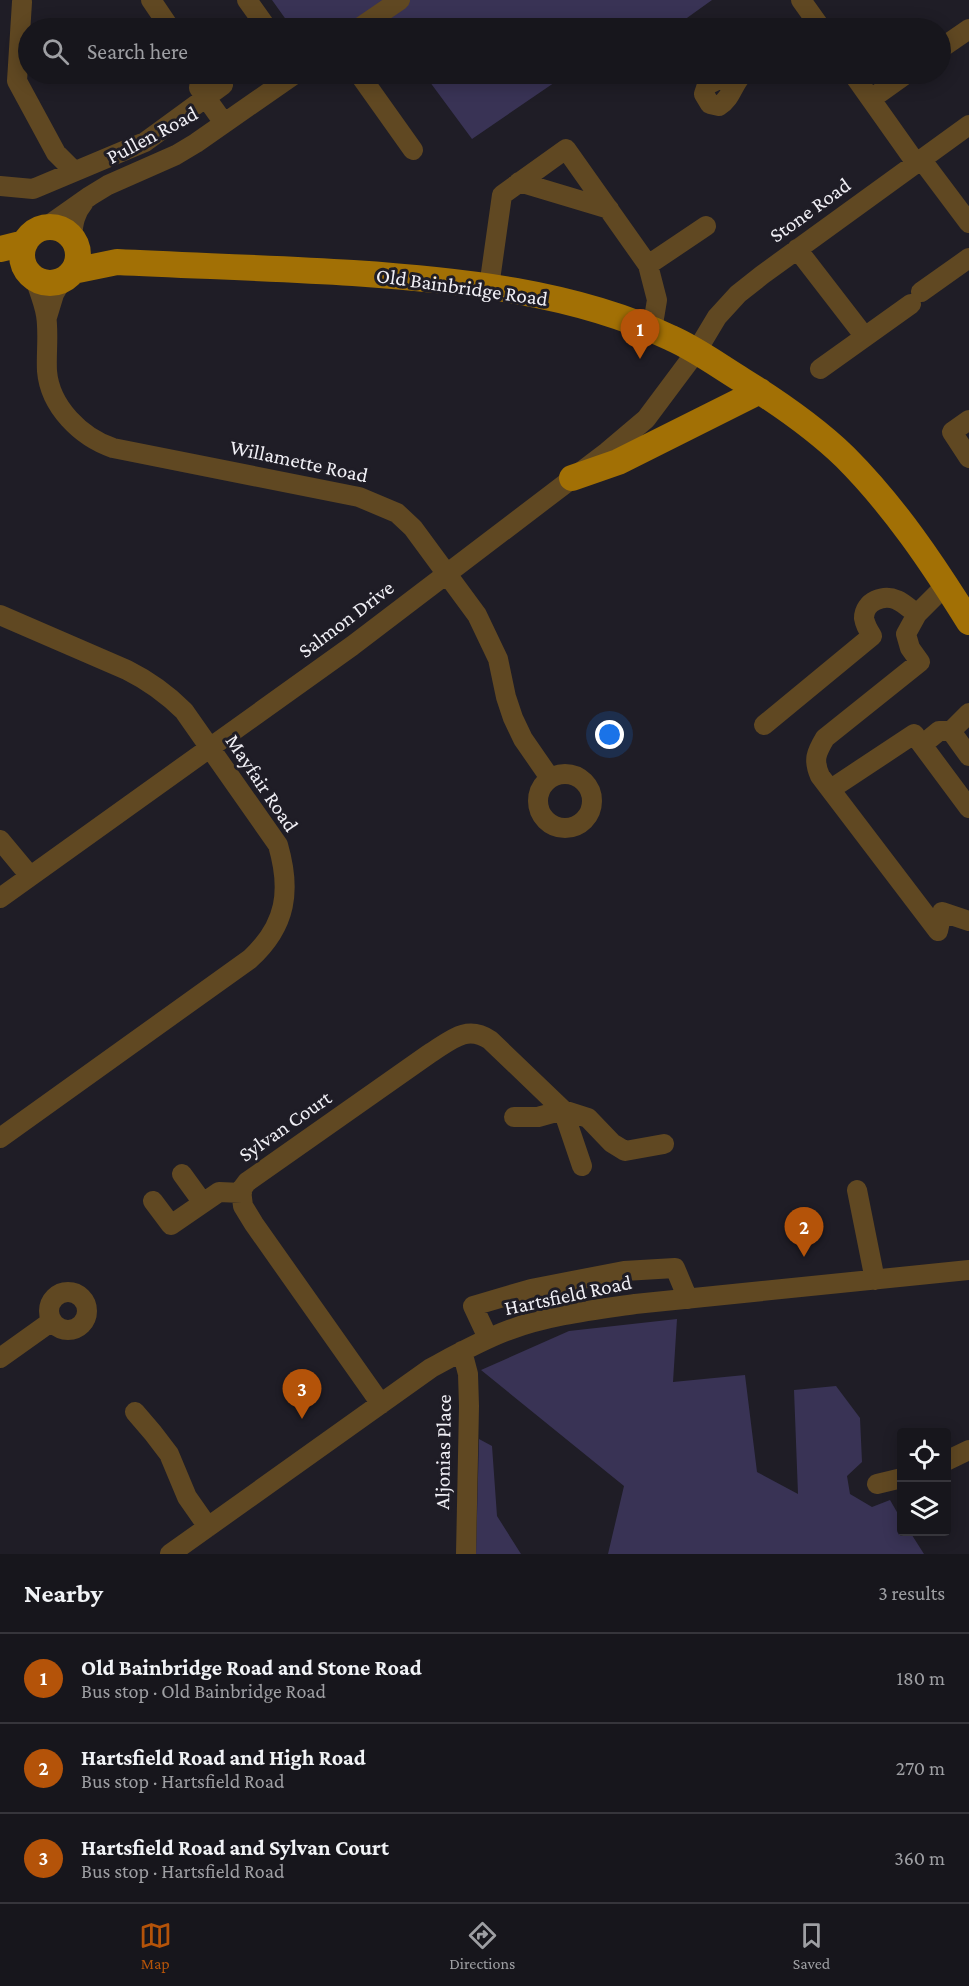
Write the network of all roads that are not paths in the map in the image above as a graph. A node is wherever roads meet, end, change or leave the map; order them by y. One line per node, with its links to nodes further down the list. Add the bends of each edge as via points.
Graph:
1 (151, 0): 7 (street)
2 (247, 0): 8 (street)
3 (400, 0): 9 (street)
4 (801, 0): 10 (street)
5 (22, 2): 6 (street)
6 (21, 18)
7 (163, 18)
8 (260, 18)
9 (374, 18)
10 (809, 18)
11 (969, 28): 12 (street)
12 (951, 41)
13 (18, 65): 14 (street)
14 (18, 83)
15 (19, 84): 29 (street, via 56,153)
16 (200, 84): 22 (street)
17 (280, 84): 24 (street, Pullen Road)
18 (366, 84): 27 (street)
19 (860, 84): 23 (street)
20 (892, 84): 23 (street)
21 (223, 85): 22 (street); 24 (street)
22 (206, 98): 25 (street); 29 (street, via 145,142)
23 (871, 99): 28 (street)
24 (245, 108): 25 (street, Pullen Road)
25 (224, 123): 32 (street, Pullen Road, via 176,154)
26 (969, 125): 28 (street, Stone Road)
27 (413, 150)
28 (919, 161): 34 (street); 40 (street, Stone Road)
29 (74, 171): 31 (street, via 33,189)
30 (519, 182): 33 (street); 33 (street, via 566,148); 47 (street, via 502,195)
31 (0, 186)
32 (90, 196): 36 (street, Pullen Road); 37 (street, Pullen Road, via 73,221)
33 (609, 209): 44 (street)
34 (969, 223)
35 (705, 225): 44 (street)
36 (46, 227): 37 (main road, via 60,229); 38 (main road, via 33,232)
37 (74, 241): 43 (main road, Old Bainbridge Road, via 92,254); 46 (main road, via 78,259)
38 (25, 243): 39 (main road); 45 (main road, via 22,256)
39 (0, 249)
40 (797, 249): 50 (street); 51 (street, Stone Road, via 738,294 717,317)
41 (0, 256): 45 (main road)
42 (969, 258): 50 (street)
43 (117, 262): 46 (main road, Old Bainbridge Road); 47 (main road, Old Bainbridge Road, via 375,275)
44 (648, 265): 49 (street, via 657,300)
45 (31, 274): 46 (main road, via 44,283); 48 (street, Willamette Road)
46 (68, 276): 48 (street, Willamette Road, via 54,294)
47 (489, 287): 49 (main road, Old Bainbridge Road, via 567,303)
48 (46, 317): 57 (street, Willamette Road, via 47,374 52,392 72,422 97,442 359,496 397,513)
49 (652, 330): 51 (main road, Old Bainbridge Road)
50 (865, 337): 52 (street)
51 (696, 352): 53 (main road, Old Bainbridge Road); 56 (street, Salmon Drive, via 646,419)
52 (820, 369)
53 (760, 391): 56 (main road, via 618,462); 58 (main road, Old Bainbridge Road, via 809,426 852,465 908,531)
54 (969, 420): 55 (street, via 952,432)
55 (969, 458)
56 (572, 478): 57 (street, Salmon Drive)
57 (447, 574): 66 (street, Salmon Drive); 68 (street, Willamette Road, via 489,638 513,718)
58 (946, 585): 59 (street); 61 (main road, Old Bainbridge Road)
59 (917, 614): 63 (street, via 897,600 885,596 876,599 864,615 872,636); 69 (street, via 906,634 920,662 825,738 816,753 815,765)
60 (0, 615): 66 (street, Mayfair Road, via 146,680 184,711)
61 (969, 622)
62 (969, 713): 64 (street)
63 (765, 725)
64 (951, 731): 65 (street, via 939,731); 67 (street)
65 (922, 745): 69 (street, via 914,734); 70 (street)
66 (210, 748): 72 (street, Salmon Drive); 77 (street, Mayfair Road, via 278,845 286,884 275,930 250,959)
67 (969, 756)
68 (550, 778)
69 (831, 789): 74 (street, via 938,931 942,912)
70 (969, 808)
71 (0, 840): 72 (street)
72 (30, 876): 73 (street, Salmon Drive)
73 (0, 898)
74 (969, 921)
75 (563, 1110): 76 (street, via 538,1117); 78 (street, via 588,1118 625,1151); 79 (street); 82 (street, Sylvan Court, via 490,1040 469,1032 429,1054 266,1168 247,1182)
76 (514, 1117)
77 (0, 1138)
78 (664, 1144)
79 (582, 1166)
80 (182, 1174): 84 (street)
81 (857, 1190): 86 (street)
82 (242, 1193): 84 (street, via 219,1192); 92 (street, Sylvan Court, via 243,1206 254,1224)
83 (153, 1201): 84 (street, via 171,1225)
84 (203, 1203)
85 (969, 1270): 86 (street, Hartsfield Road)
86 (875, 1280): 87 (street, Hartsfield Road)
87 (688, 1299): 89 (street, Hartsfield Road, via 586,1311); 89 (street, via 675,1268 624,1272 531,1289 473,1306)
88 (52, 1321): 91 (street)
89 (488, 1338): 90 (street, Hartsfield Road)
90 (462, 1351): 92 (street, Hartsfield Road); 100 (street, Aljonias Place, via 468,1374 469,1406)
91 (0, 1358)
92 (381, 1404): 98 (street, Hartsfield Road)
93 (135, 1412): 98 (street, via 169,1454 187,1497)
94 (969, 1450): 95 (street)
95 (951, 1459)
96 (897, 1479): 97 (street)
97 (877, 1484)
98 (208, 1527): 99 (street, Hartsfield Road)
99 (182, 1551)
100 (466, 1554)

